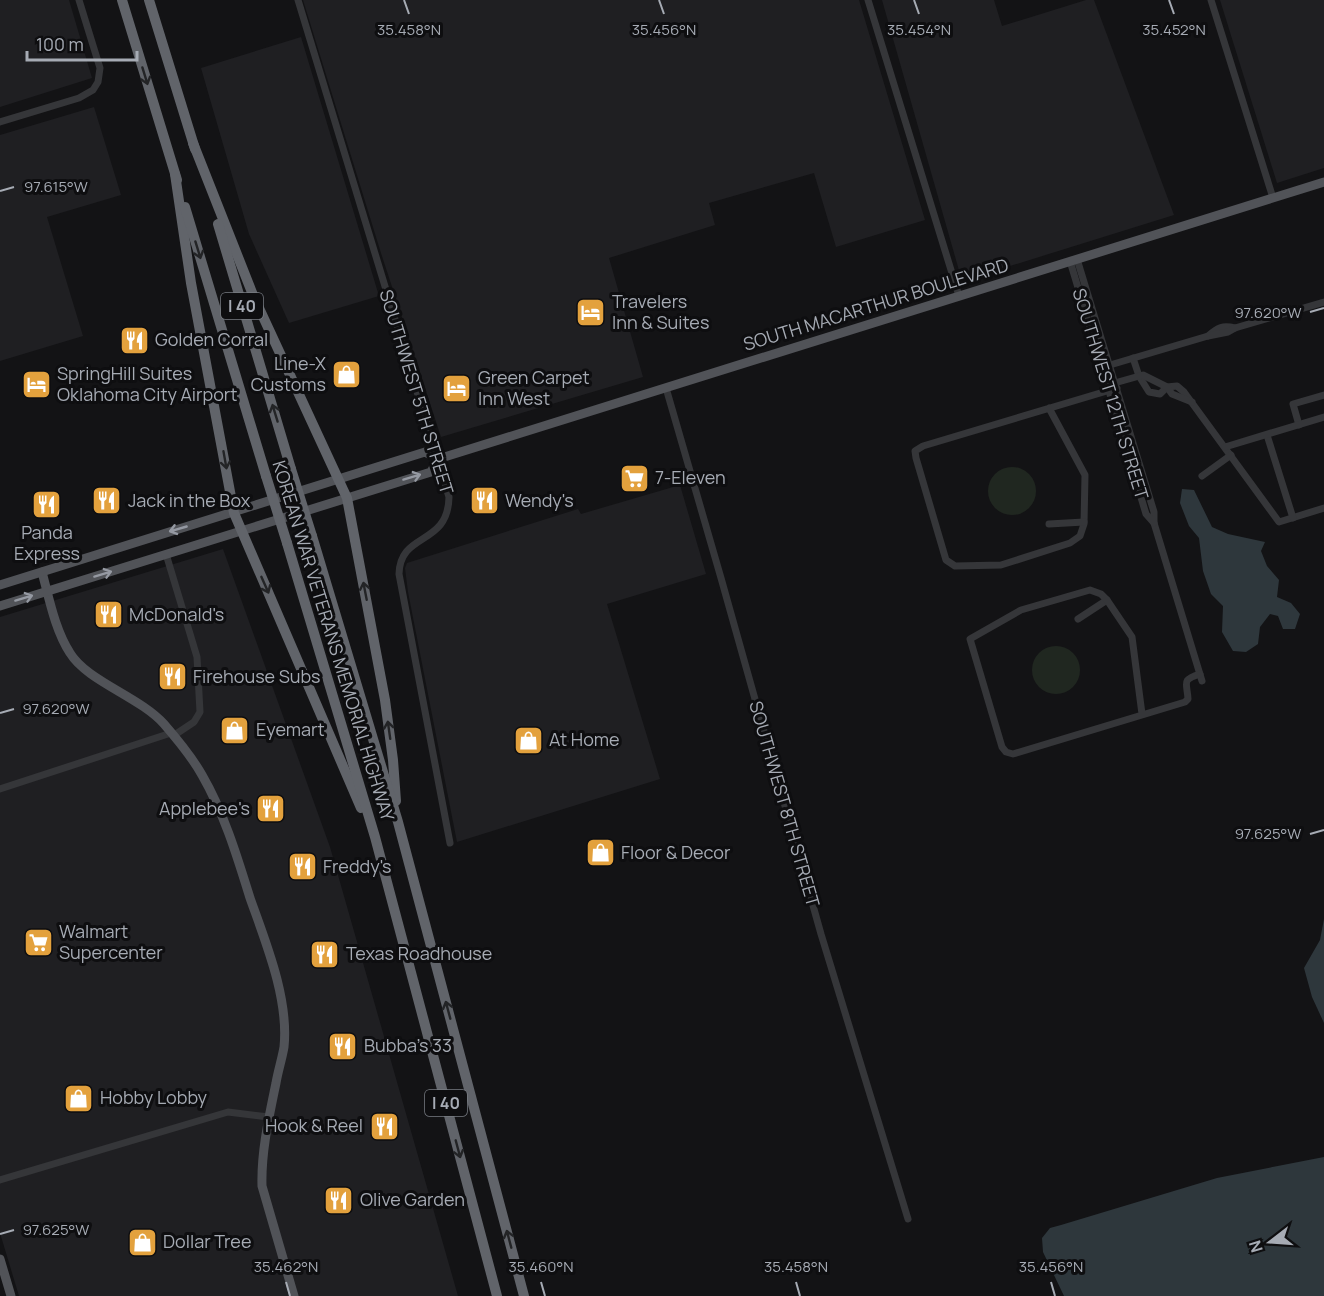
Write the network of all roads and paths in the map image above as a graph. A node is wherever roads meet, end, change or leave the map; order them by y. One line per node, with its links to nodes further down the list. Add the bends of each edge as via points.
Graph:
1 (79, 0): 7 (street, via 100,68 93,90 79,98)
2 (122, 0): 9 (highway, KOREAN WAR VETERANS MEMORIAL HIGHWAY / I 40, one-way to 9)
3 (150, 0): 8 (highway, KOREAN WAR VETERANS MEMORIAL HIGHWAY / I 40)
4 (298, 0): 28 (street, SOUTHWEST 5TH STREET)
5 (868, 0): 13 (street)
6 (1211, 0): 11 (street)
7 (0, 122)
8 (194, 143): 30 (highway, via 245,276); 48 (highway, KOREAN WAR VETERANS MEMORIAL HIGHWAY / I 40, one-way to 8, bridge)
9 (175, 174): 33 (highway, one-way to 33, via 191,284); 49 (highway, KOREAN WAR VETERANS MEMORIAL HIGHWAY / I 40, one-way to 49, bridge)
10 (1324, 182): 11 (main road, SOUTH MACARTHUR BOULEVARD)
11 (1273, 198): 12 (main road, SOUTH MACARTHUR BOULEVARD)
12 (1074, 260): 13 (main road, SOUTH MACARTHUR BOULEVARD); 16 (street, SOUTHWEST 12TH STREET); 18 (street, SOUTHWEST 12TH STREET)
13 (959, 296): 20 (main road, SOUTH MACARTHUR BOULEVARD)
14 (1324, 302): 15 (street, via 1235,328 1217,328 1208,336)
15 (1133, 358): 16 (street); 17 (street)
16 (1110, 365): 18 (street, SOUTHWEST 12TH STREET)
17 (1139, 376): 18 (street); 19 (street); 19 (street, via 1149,392 1160,394)
18 (1112, 387): 22 (street); 45 (street, SOUTHWEST 12TH STREET, via 1146,514 1154,523 1201,678 1188,678 1185,702)
19 (1167, 387): 26 (street, via 1172,394 1192,402)
20 (666, 388): 28 (main road, SOUTH MACARTHUR BOULEVARD); 53 (street, SOUTHWEST 8TH STREET, via 821,934)
21 (1324, 395): 24 (street, via 1293,404)
22 (1049, 408): 35 (street, via 1085,475); 35 (street, via 915,451 946,560 955,566 1001,565 1076,540)
23 (1324, 417): 24 (street)
24 (1299, 425): 25 (street)
25 (1267, 435): 26 (street); 34 (street)
26 (1225, 447): 27 (street)
27 (1231, 455): 29 (street); 34 (street, via 1279,522)
28 (438, 459): 30 (main road, SOUTH MACARTHUR BOULEVARD, via 425,452); 31 (main road, SOUTH MACARTHUR BOULEVARD, one-way to 28, via 431,472); 50 (street, SOUTHWEST 5TH STREET, via 449,497 448,512 441,526 408,549 399,574)
29 (1202, 476)
30 (338, 480): 31 (highway); 33 (main road, SOUTH MACARTHUR BOULEVARD)
31 (347, 498): 37 (main road, SOUTH MACARTHUR BOULEVARD); 48 (highway, one-way to 31, via 385,700)
32 (1324, 508): 34 (street)
33 (234, 513): 37 (highway); 39 (main road, SOUTH MACARTHUR BOULEVARD, one-way to 39)
34 (1293, 518)
35 (1084, 522): 36 (street)
36 (1049, 524)
37 (242, 531): 38 (main road, SOUTH MACARTHUR BOULEVARD); 49 (highway, one-way to 49)
38 (166, 554): 41 (main road, SOUTH MACARTHUR BOULEVARD, one-way to 38); 46 (street, via 197,657 200,712 194,722)
39 (42, 572): 40 (main road, SOUTH MACARTHUR BOULEVARD); 41 (main road)
40 (0, 585)
41 (47, 591): 43 (main road, SOUTH MACARTHUR BOULEVARD, one-way to 41); 46 (main road, via 70,654 81,666 149,709)
42 (1107, 600): 44 (street); 45 (street, via 1132,637); 45 (street, via 1090,590 1021,609 970,639 1002,747 1013,754)
43 (0, 606)
44 (1078, 618)
45 (1142, 714)
46 (172, 735): 47 (street); 51 (main road, via 201,773 227,827 266,943 284,1013 284,1048)
47 (0, 789)
48 (398, 822): 58 (highway, KOREAN WAR VETERANS MEMORIAL HIGHWAY / I 40, one-way to 48)
49 (375, 837): 57 (highway, KOREAN WAR VETERANS MEMORIAL HIGHWAY / I 40, one-way to 57)
50 (450, 843)
51 (269, 1117): 52 (street, via 228,1112); 56 (main road, via 262,1186)
52 (0, 1180)
53 (908, 1219)
54 (0, 1259): 55 (main road)
55 (11, 1296)
56 (294, 1296)
57 (497, 1296)
58 (524, 1296)

